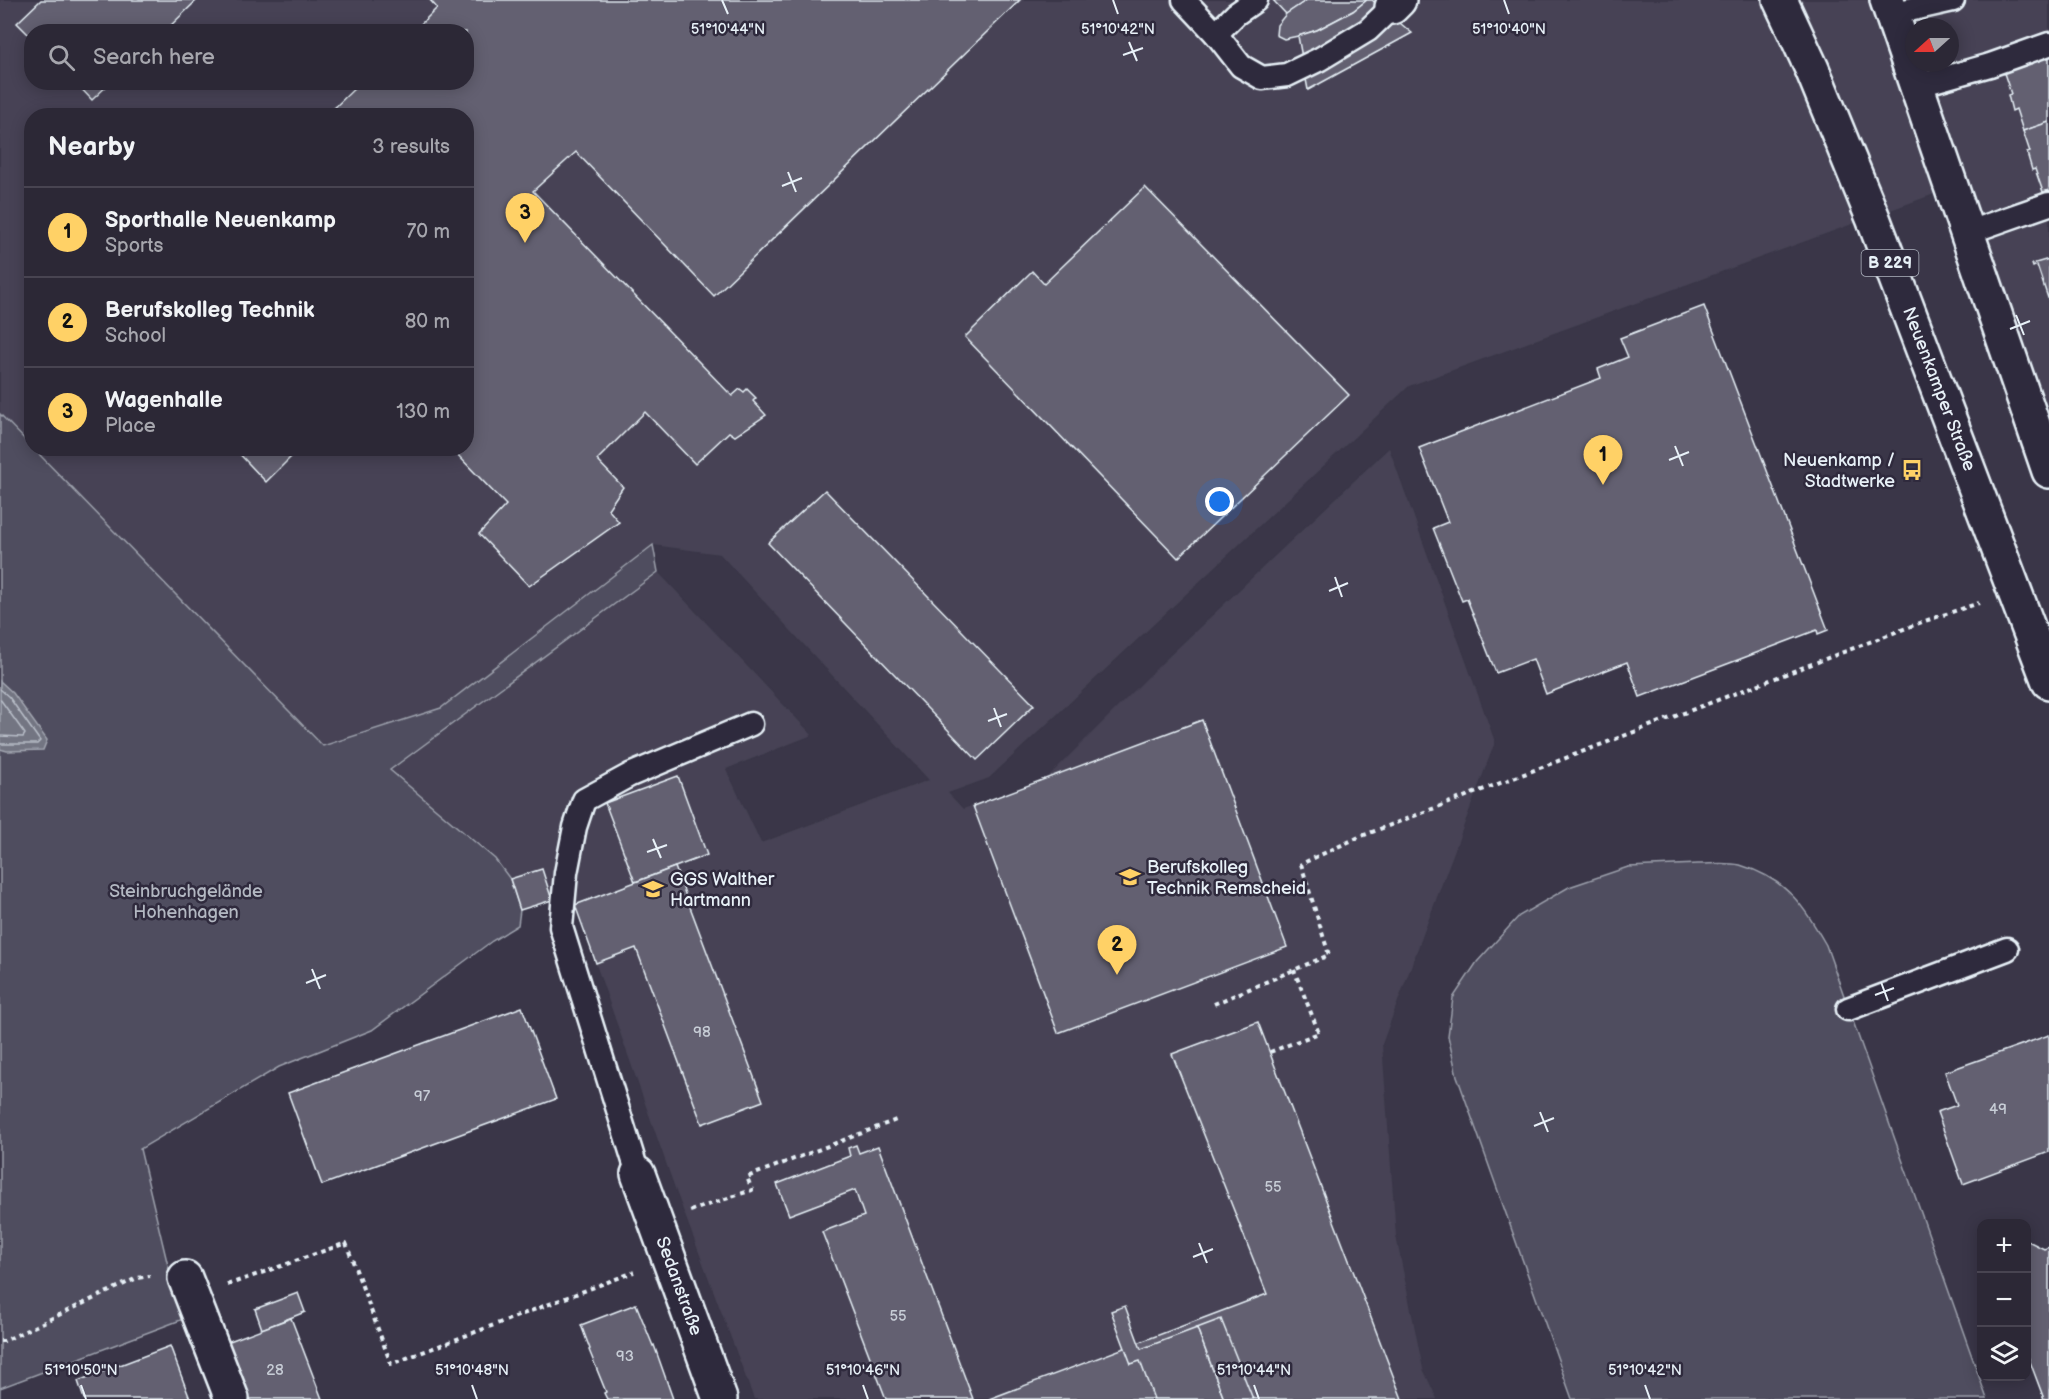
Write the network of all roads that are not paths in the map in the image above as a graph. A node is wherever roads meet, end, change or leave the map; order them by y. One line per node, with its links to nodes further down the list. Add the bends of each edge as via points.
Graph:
1 (1184, 0): 7 (lane)
2 (1256, 0): 7 (lane)
3 (1780, 0): 13 (main road, Neuenkamper Straße / B 229, via 1873,218)
4 (1953, 0): 6 (lane)
5 (1395, 3): 7 (lane, via 1368,30 1287,75 1262,78 1240,66)
6 (1889, 7): 9 (main road)
7 (1216, 34)
8 (2049, 44): 9 (lane)
9 (1916, 86): 11 (main road)
10 (2049, 204): 11 (lane)
11 (1966, 233): 12 (main road)
12 (2049, 471)
13 (2049, 682)
14 (751, 724): 17 (lane, via 584,800 575,827 561,927)
15 (2007, 949): 16 (lane)
16 (1848, 1009)
17 (638, 1174): 20 (main road, Sedanstraße)
18 (189, 1287): 19 (main road)
19 (232, 1399)
20 (720, 1399)

